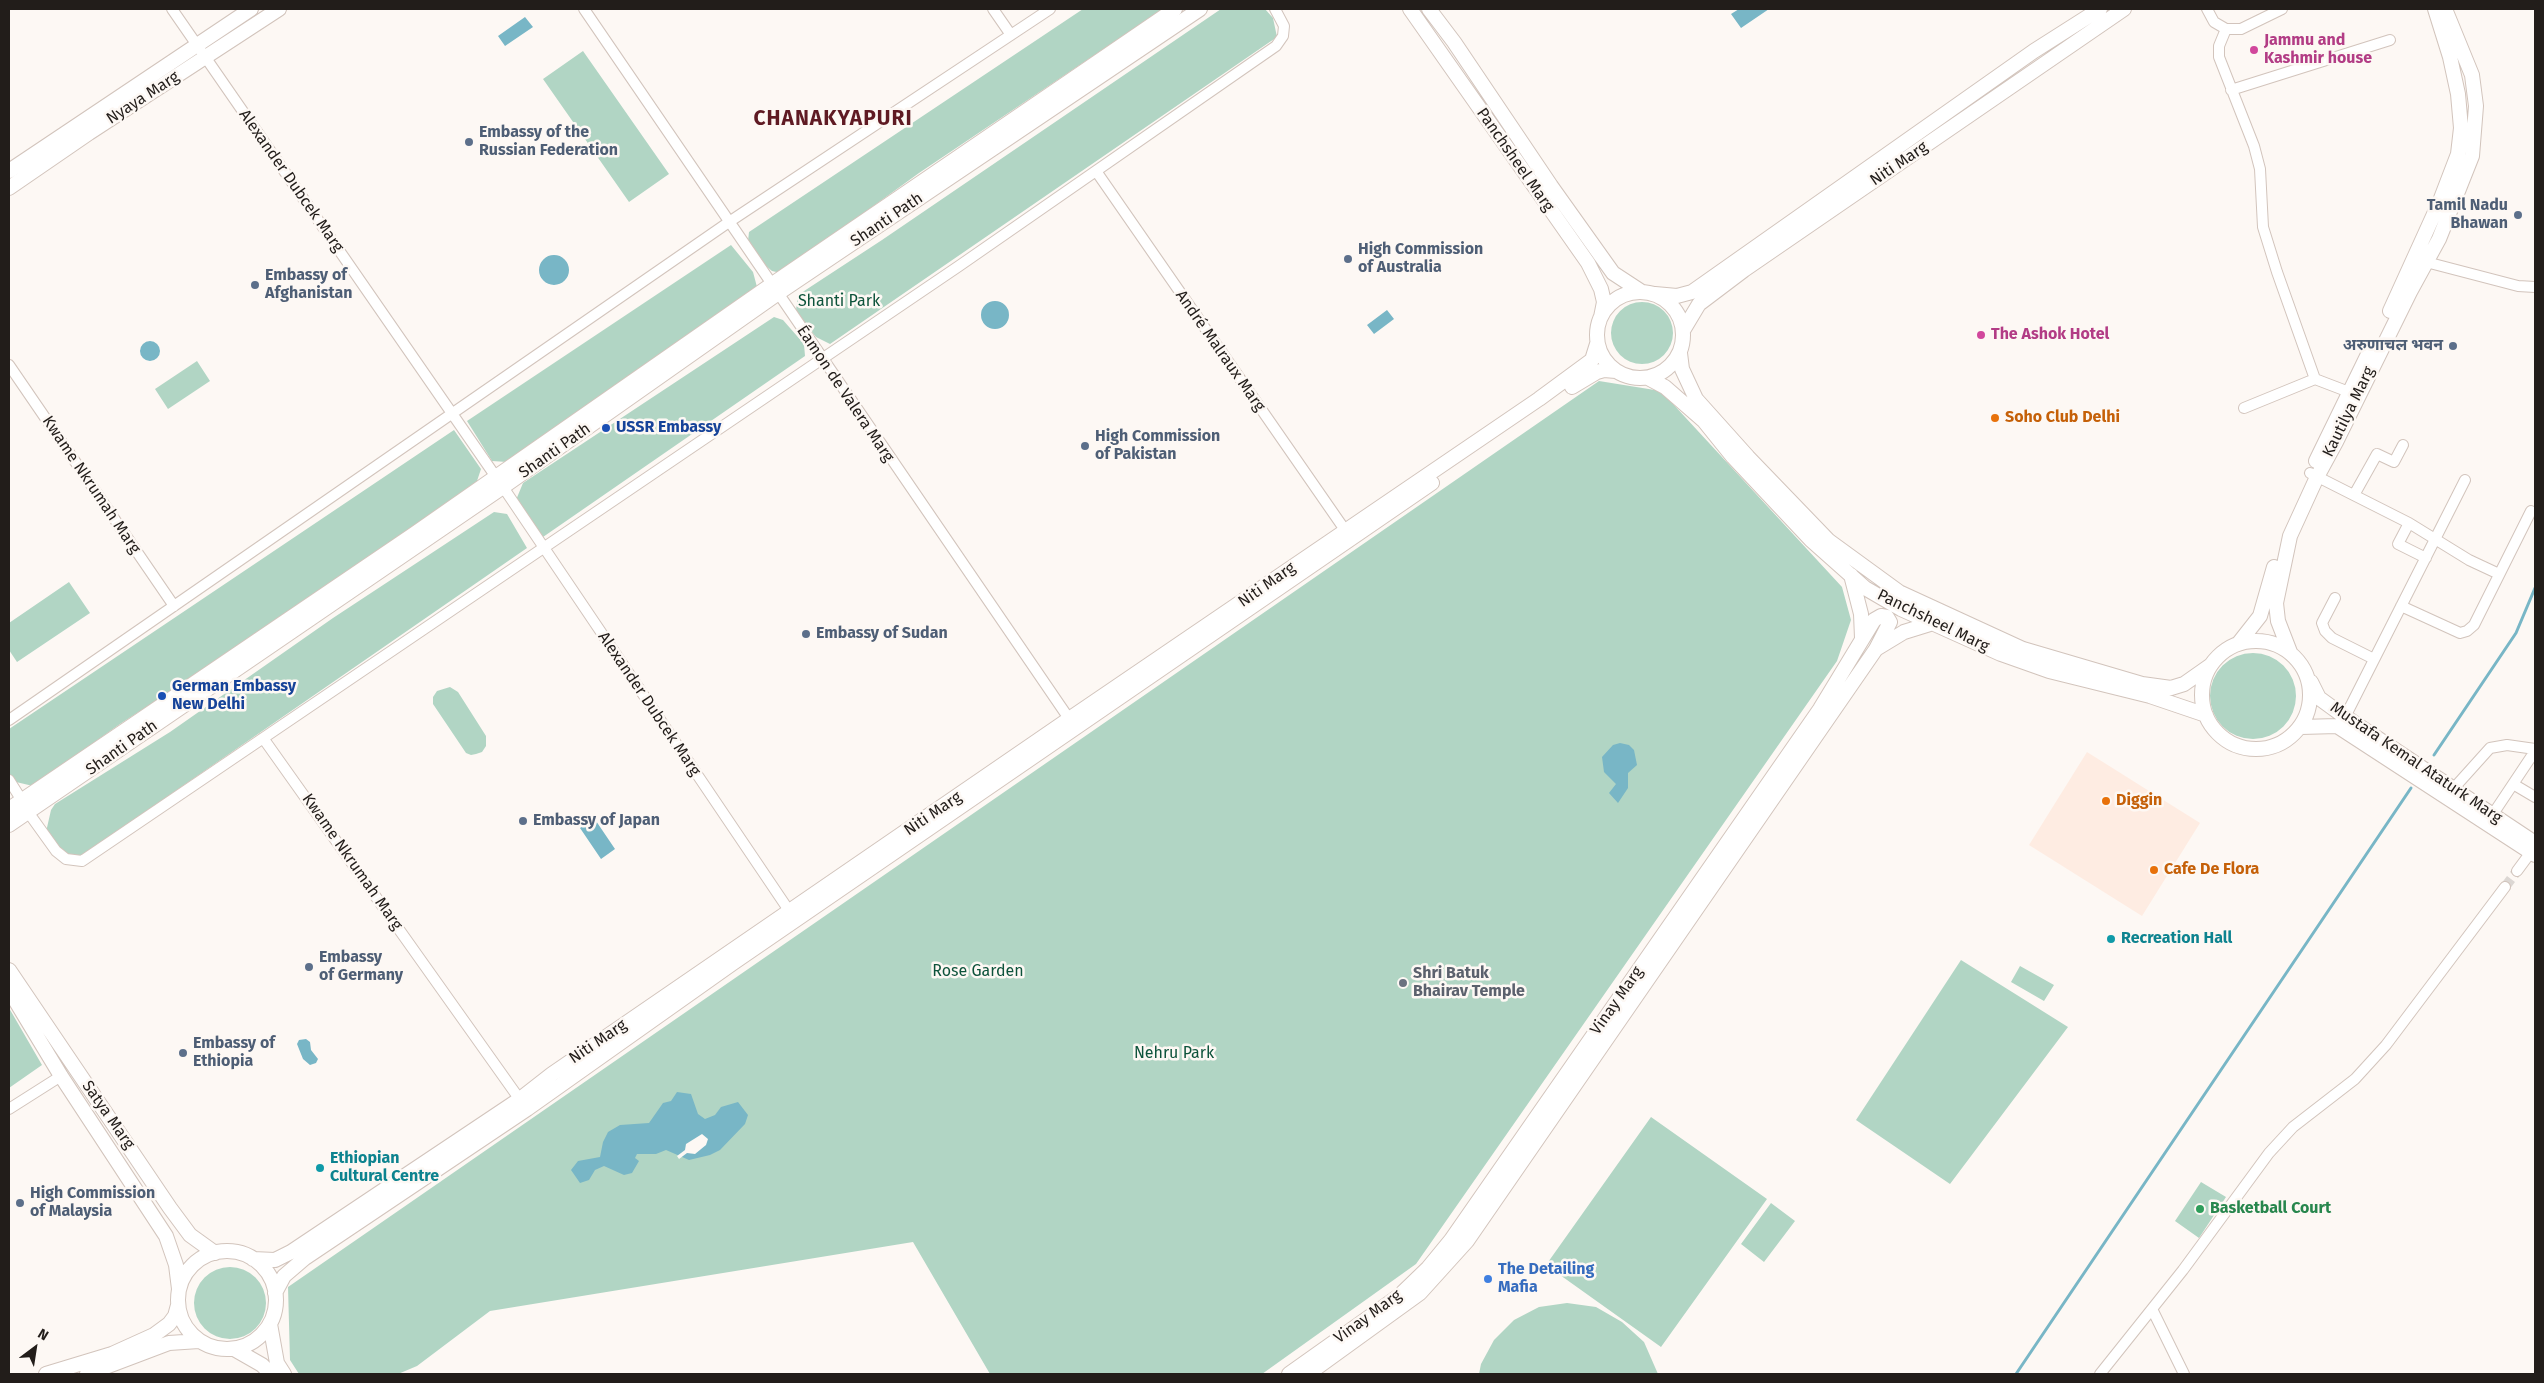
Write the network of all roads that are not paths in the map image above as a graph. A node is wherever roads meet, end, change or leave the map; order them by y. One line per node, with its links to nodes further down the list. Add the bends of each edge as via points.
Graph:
1 (172, 9): 21 (street, Alexander Dubcek Marg)
2 (251, 9): 21 (main road, Nyaya Marg)
3 (279, 9): 22 (main road, Nyaya Marg)
4 (584, 9): 27 (street, Éamon de Valera Marg)
5 (993, 9): 19 (street)
6 (1050, 9): 19 (street)
7 (1175, 9): 30 (main road, Shanti Path)
8 (1200, 9): 30 (main road, Shanti Path)
9 (1275, 9): 25 (street, via 1284,26 1283,36 1276,46)
10 (1410, 9): 32 (main road, Panchsheel Marg, via 1588,263 1601,289 1604,302)
11 (1429, 9): 31 (main road, Panchsheel Marg, via 1613,273)
12 (2100, 9): 31 (main road, Niti Marg, via 2034,51 1692,292 1677,296)
13 (2124, 9): 33 (main road, Niti Marg, via 1744,270 1699,304)
14 (2207, 9): 18 (street, via 2214,22)
15 (2282, 9): 18 (street, via 2241,29)
16 (2435, 9): 41 (main road, Kautilya Marg, via 2458,94 2461,128 2458,154 2437,208)
17 (2446, 9): 28 (main road, Kautilya Marg, via 2472,76 2476,106 2472,156 2439,239)
18 (2226, 29): 23 (street, via 2219,46 2219,57)
19 (1012, 35): 27 (street)
20 (2390, 40): 23 (street)
21 (197, 45): 22 (street, Alexander Dubcek Marg); 24 (main road, Nyaya Marg)
22 (206, 58): 26 (main road, Nyaya Marg, via 89,132); 43 (street, Alexander Dubcek Marg)
23 (2231, 90): 40 (street, via 2260,169 2263,226 2268,244)
24 (9, 171)
25 (1096, 172): 36 (street); 51 (street, André Malraux Marg)
26 (9, 188)
27 (729, 222): 30 (street, Éamon de Valera Marg); 43 (street)
28 (2426, 262): 29 (street, via 2518,286); 45 (main road, Kautilya Marg, via 2336,442)
29 (2535, 287)
30 (774, 289): 36 (street, Éamon de Valera Marg); 47 (main road, Shanti Path)
31 (1649, 293): 32 (main road, via 1631,292 1615,299); 33 (main road, via 1664,298 1676,309)
32 (1601, 317): 34 (main road)
33 (1684, 329): 35 (main road)
34 (1597, 344): 38 (main road, via 1604,360); 51 (main road, Niti Marg, via 1592,360 1578,371)
35 (1680, 353): 39 (main road, via 1663,372); 66 (main road, Panchsheel Marg, via 1684,376 1696,399 1754,463 1829,541 1900,592 2023,649 2142,684 2171,688 2184,684)
36 (821, 358): 53 (street); 71 (street, Éamon de Valera Marg)
37 (9, 365): 58 (street, Kwame Nkrumah Marg)
38 (1616, 371): 39 (main road, via 1631,378); 71 (main road, Niti Marg, via 1604,370 1584,378)
39 (1648, 378): 56 (main road, Panchsheel Marg, via 1665,387 1704,421 1733,457 1811,540)
40 (2315, 379): 41 (street); 42 (street)
41 (2349, 392): 45 (main road, Kautilya Marg)
42 (2244, 408)
43 (453, 415): 47 (street, Alexander Dubcek Marg); 58 (street)
44 (2403, 446): 48 (street, via 2394,462 2377,454)
45 (2313, 475): 48 (street); 62 (main road, Kautilya Marg, via 2282,534 2260,616); 64 (main road, Kautilya Marg, via 2290,536 2276,603 2278,621)
46 (2465, 480): 52 (street)
47 (499, 482): 53 (street, Alexander Dubcek Marg); 79 (main road, Shanti Path); 81 (main road, Shanti Path)
48 (2354, 495): 50 (street)
49 (2531, 511): 55 (street)
50 (2409, 523): 52 (street); 54 (street, via 2398,544)
51 (1345, 530): 71 (main road, Niti Marg)
52 (2436, 538): 54 (street); 55 (street, via 2469,560)
53 (543, 548): 73 (street); 87 (street, Alexander Dubcek Marg)
54 (2426, 558): 59 (street)
55 (2499, 574): 59 (street, via 2474,625 2467,631 2460,633)
56 (1851, 575): 60 (main road, Panchsheel Marg, via 1865,588); 61 (main road, via 1861,614)
57 (2335, 598): 65 (street, via 2322,623 2325,631 2332,638)
58 (174, 606): 70 (street)
59 (2401, 606): 65 (street)
60 (1932, 623): 63 (main road, Vinay Marg, via 1904,632); 68 (main road, Panchsheel Marg, via 2049,671 2150,696)
61 (1862, 638): 63 (main road, Vinay Marg, via 1874,620 1887,617 1890,622); 106 (main road, Vinay Marg, via 1820,709 1451,1240 1399,1296)
62 (2238, 644): 64 (main road, via 2265,642); 66 (main road, via 2223,652)
63 (1876, 649): 107 (main road, Vinay Marg, via 1467,1241 1420,1293)
64 (2290, 652): 67 (main road)
65 (2374, 659): 69 (street)
66 (2211, 665): 68 (main road, via 2202,689)
67 (2307, 675): 69 (main road, Mustafa Kemal Ataturk Marg, via 2319,698); 72 (main road, via 2311,693 2309,711)
68 (2206, 715): 72 (main road, via 2224,739 2251,750 2270,748 2287,740)
69 (2345, 716): 77 (main road, Mustafa Kemal Ataturk Marg)
70 (9, 720)
71 (1072, 724): 87 (main road, Niti Marg)
72 (2301, 727): 84 (main road, Mustafa Kemal Ataturk Marg, via 2337,726)
73 (263, 738): 81 (street, via 82,860 74,862 61,855); 91 (street, Kwame Nkrumah Marg)
74 (2535, 750): 76 (street); 77 (street, via 2507,745 2490,748)
75 (9, 780): 79 (street)
76 (2513, 784): 78 (street); 82 (street)
77 (2454, 788): 82 (main road, Mustafa Kemal Ataturk Marg)
78 (2535, 797)
79 (21, 799): 80 (main road, Shanti Path)
80 (9, 809)
81 (28, 812): 83 (main road, Shanti Path)
82 (2493, 814): 84 (main road, Mustafa Kemal Ataturk Marg)
83 (9, 825)
84 (2534, 850): 85 (street)
85 (2518, 871)
86 (2505, 887): 98 (street, via 2386,1045 2355,1079 2293,1127 2269,1153 2184,1270)
87 (792, 917): 91 (main road, Niti Marg, via 552,1074)
88 (9, 970): 93 (main road, Satya Marg, via 170,1208 190,1235)
89 (9, 990): 90 (main road, Satya Marg)
90 (61, 1076): 92 (street); 95 (main road, Satya Marg, via 166,1236 176,1266)
91 (523, 1104): 94 (main road, Niti Marg, via 291,1252 275,1260); 96 (main road, Niti Marg, via 305,1258 284,1276)
92 (9, 1109)
93 (215, 1253): 94 (main road, via 228,1251); 95 (main road, via 201,1258 189,1268)
94 (253, 1259): 96 (main road, via 270,1277)
95 (179, 1289): 97 (main road)
96 (275, 1293): 99 (main road, via 276,1306)
97 (178, 1305): 100 (main road, via 185,1325); 102 (main road, via 169,1324 154,1335 112,1354)
98 (2152, 1308): 108 (street); 109 (street)
99 (270, 1324): 101 (main road, via 258,1338); 105 (main road, via 274,1350)
100 (199, 1341): 101 (main road, via 216,1348); 103 (main road, via 164,1345)
101 (234, 1349): 104 (main road)
102 (46, 1374)
103 (87, 1374)
104 (271, 1374)
105 (284, 1374)
106 (1289, 1374)
107 (1308, 1374)
108 (2100, 1374)
109 (2184, 1374)

